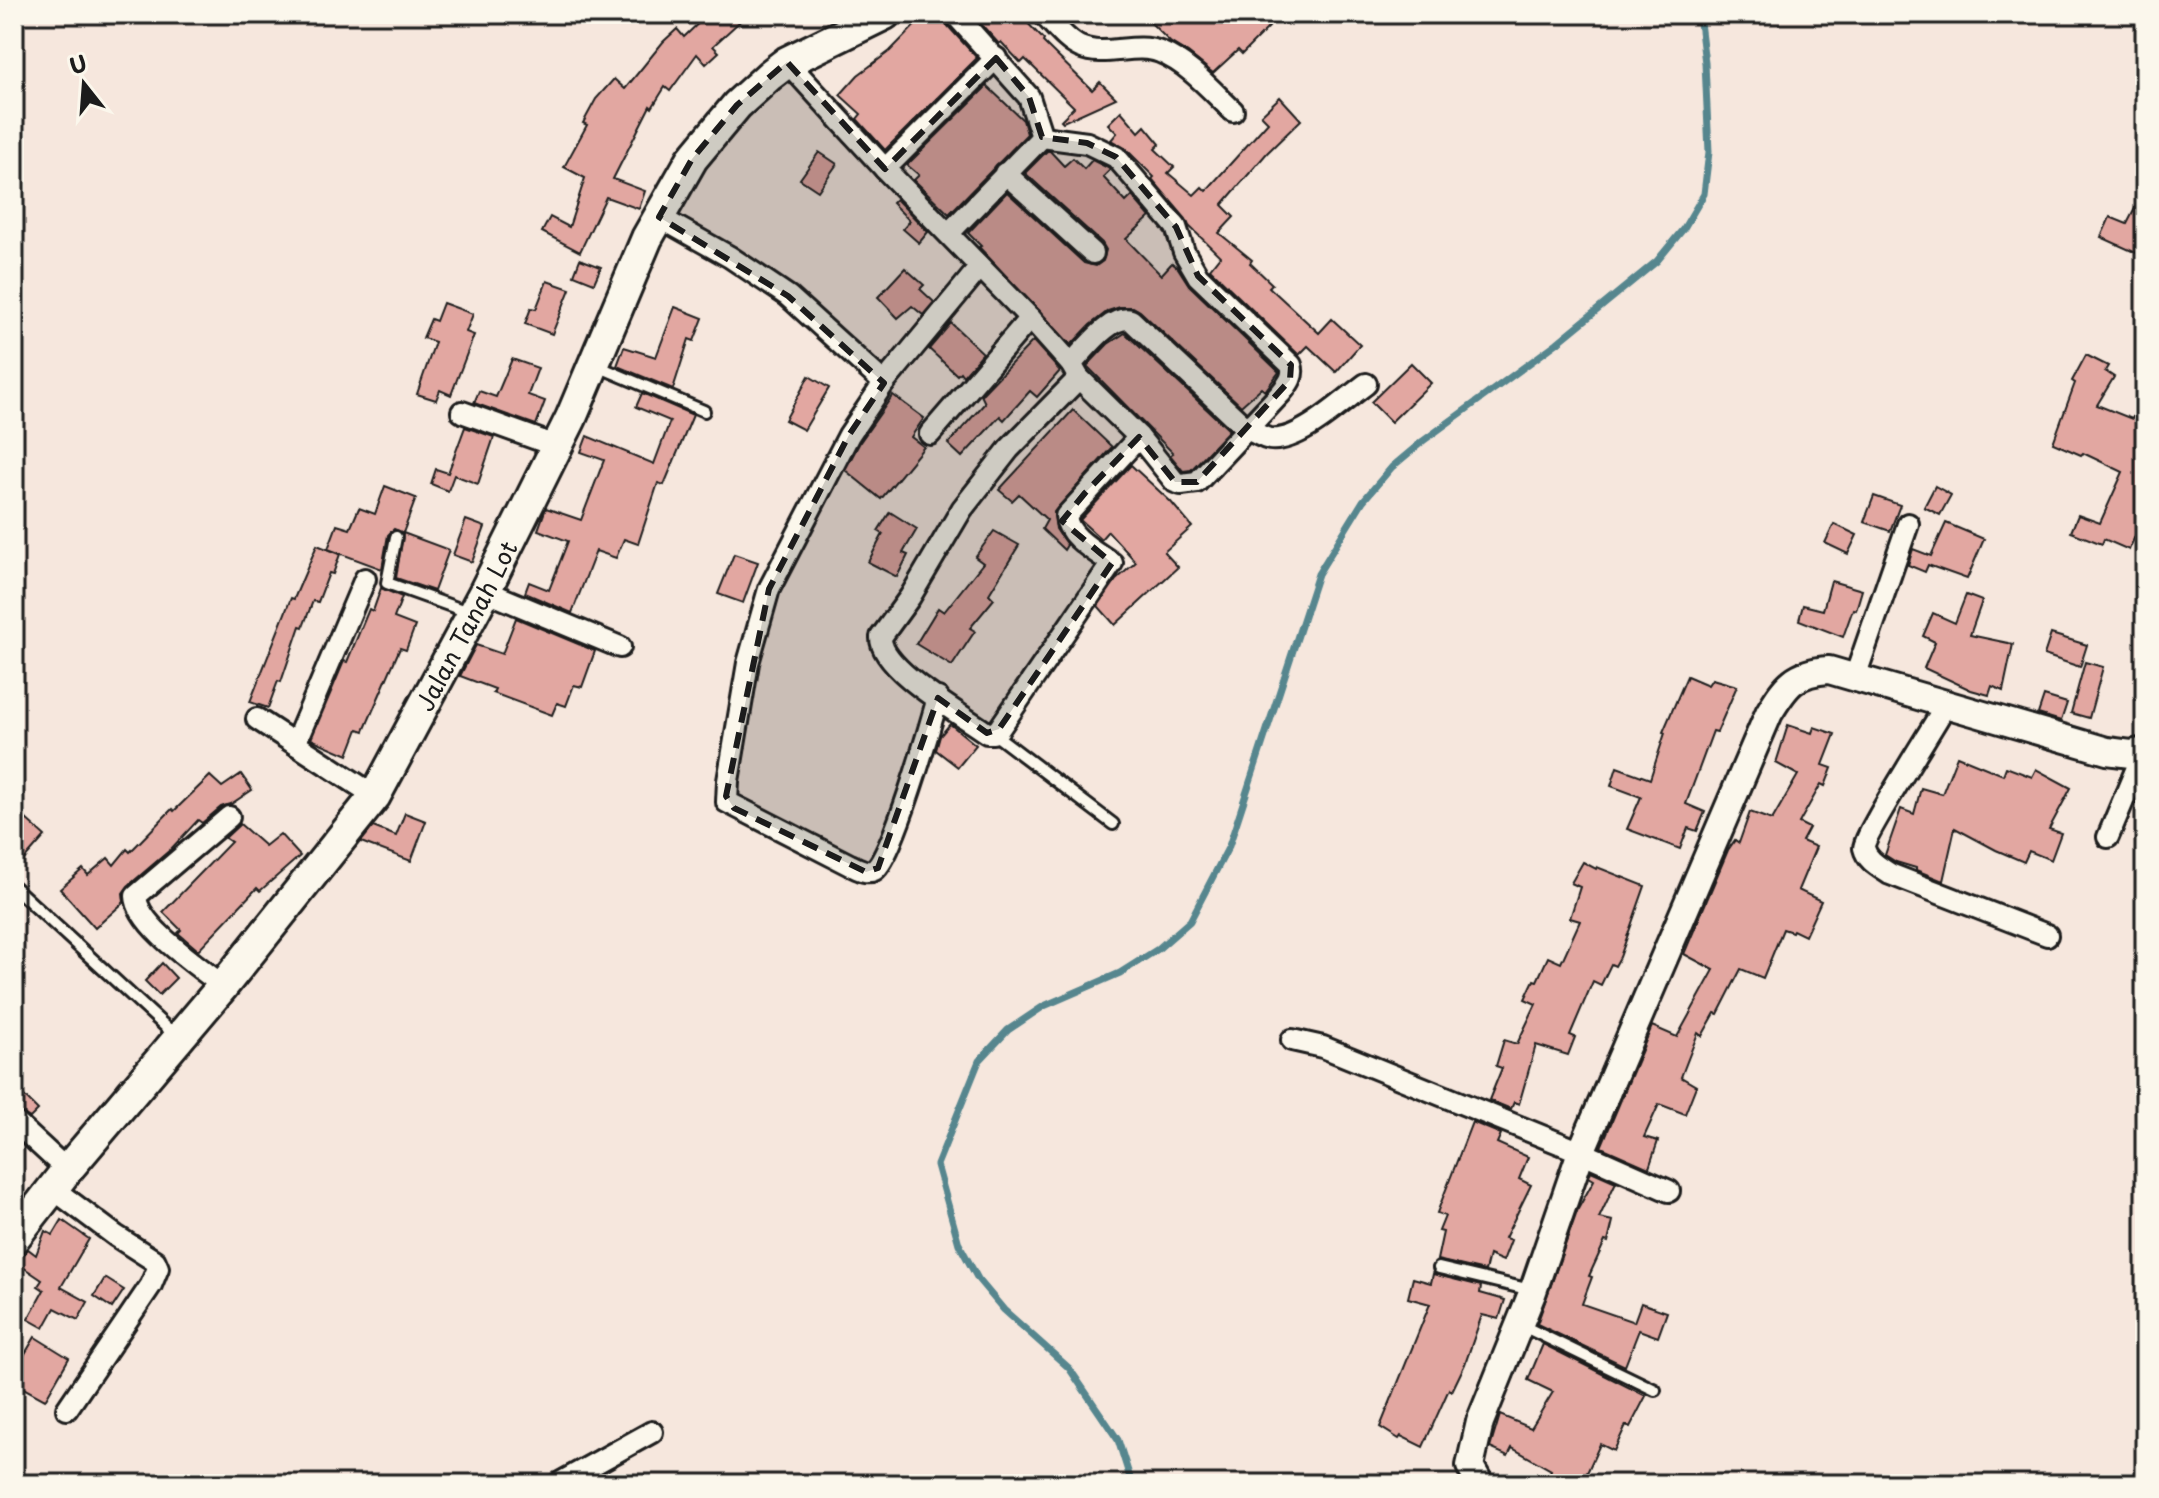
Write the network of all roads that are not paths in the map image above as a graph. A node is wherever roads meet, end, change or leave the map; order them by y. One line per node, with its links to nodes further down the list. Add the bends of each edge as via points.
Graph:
1 (885, 14): 5 (main road, Jalan Tanah Lot)
2 (955, 14): 4 (street)
3 (1043, 14): 6 (street, via 1077,47 1158,51)
4 (996, 58): 7 (street, via 1029,97); 8 (street)
5 (787, 62): 8 (street); 10 (main road, Jalan Tanah Lot, via 737,105 692,159)
6 (1233, 111)
7 (1042, 137): 9 (street); 21 (street, via 1087,143 1116,157 1176,227 1198,276 1291,365 1290,380)
8 (885, 169): 11 (street)
9 (1005, 173): 11 (street); 12 (street)
10 (659, 217): 15 (main road, Jalan Tanah Lot); 17 (street, via 788,296)
11 (949, 233): 13 (street)
12 (1093, 253)
13 (980, 267): 14 (street); 17 (street)
14 (1030, 318): 16 (street); 22 (street)
15 (593, 365): 19 (lane); 24 (main road, Jalan Tanah Lot)
16 (1075, 371): 21 (street, via 1114,321 1131,320); 23 (street); 31 (street, via 962,509 881,637 883,651 904,676)
17 (884, 383): 31 (street, via 849,435 769,589 748,663 727,802 850,865 872,871 897,825)
18 (1366, 384): 21 (street, via 1288,437 1270,439)
19 (704, 411)
20 (462, 412): 24 (street)
21 (1247, 429): 23 (street, via 1197,482 1181,484)
22 (930, 434)
23 (1139, 437): 34 (street, via 1066,516 1067,526 1112,563)
24 (556, 446): 28 (main road, Jalan Tanah Lot)
25 (1908, 524): 30 (street)
26 (396, 537): 28 (lane, via 387,583)
27 (365, 579): 35 (street)
28 (480, 603): 29 (street); 37 (main road, Jalan Tanah Lot)
29 (620, 647)
30 (1855, 677): 32 (street); 47 (street, via 1829,670 1800,675 1769,713)
31 (938, 698): 34 (street)
32 (1945, 706): 36 (street, via 2107,751); 42 (street, via 1873,824 1864,842 1868,858 1890,874)
33 (257, 719): 35 (street)
34 (993, 733): 39 (lane)
35 (295, 744): 37 (street)
36 (2145, 751): 40 (street)
37 (375, 796): 43 (main road, Jalan Tanah Lot)
38 (229, 817): 43 (street, via 136,896 141,913 160,934)
39 (1113, 824)
40 (2108, 837)
41 (14, 887): 44 (lane)
42 (2047, 935)
43 (223, 986): 44 (main road, Jalan Tanah Lot)
44 (179, 1038): 48 (main road, Jalan Tanah Lot)
45 (1292, 1040): 47 (street, via 1323,1047)
46 (14, 1121): 48 (street)
47 (1581, 1152): 49 (street); 52 (street)
48 (60, 1179): 50 (main road, Jalan Tanah Lot); 55 (street, via 116,1236 158,1268)
49 (1669, 1191)
50 (17, 1227)
51 (1439, 1268): 52 (lane)
52 (1533, 1291): 53 (street)
53 (1519, 1324): 54 (lane); 58 (street, via 1474,1443 1470,1466)
54 (1655, 1390)
55 (67, 1409)
56 (652, 1432): 57 (street)
57 (558, 1484)
58 (1480, 1484)

